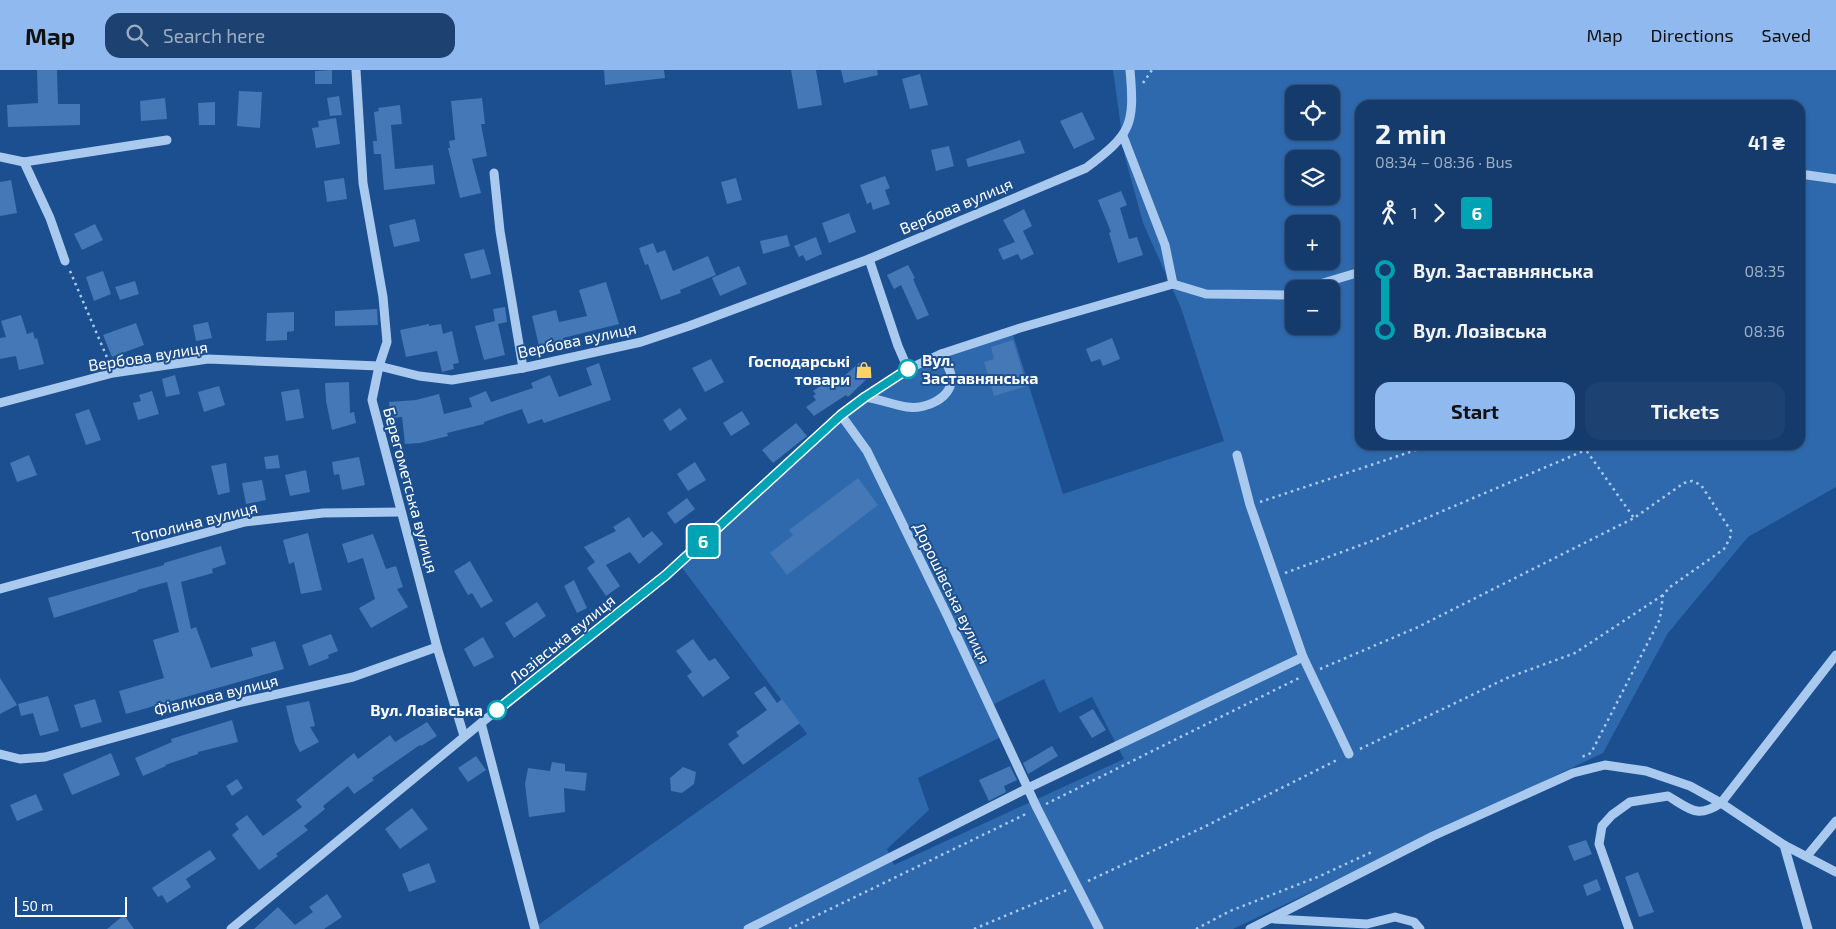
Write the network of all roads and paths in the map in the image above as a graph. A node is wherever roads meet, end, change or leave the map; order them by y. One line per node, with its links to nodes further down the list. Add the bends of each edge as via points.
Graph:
1 (356, 70): 17 (street, Берегометська вулиця, via 363,183 383,297 387,342)
2 (1130, 70): 3 (street, via 1131,120)
3 (1123, 136): 10 (street, Вербова вулиця, via 1086,168); 14 (street, via 1165,245)
4 (167, 140): 6 (street)
5 (0, 157): 6 (street)
6 (24, 162): 11 (street, via 50,218)
7 (494, 173): 18 (street, via 500,231)
8 (1805, 175): 9 (street)
9 (1836, 179)
10 (869, 259): 18 (street, Вербова вулиця, via 641,342); 19 (street)
11 (65, 261): 20 (path)
12 (1355, 273): 13 (street)
13 (1333, 280)
14 (1173, 284): 15 (street, via 1206,294); 16 (street, Лозівська вулиця)
15 (1285, 294)
16 (941, 354): 19 (street, Лозівська вулиця); 21 (street, via 951,374 951,385 946,395 934,402 908,407)
17 (379, 366): 18 (street, Вербова вулиця, via 452,380); 20 (street, Вербова вулиця, via 208,359); 28 (street, Берегометська вулиця, via 372,400)
18 (523, 368)
19 (908, 369): 21 (street, Лозівська вулиця)
20 (113, 373): 22 (street, Вербова вулиця)
21 (865, 397): 23 (street, Лозівська вулиця)
22 (0, 403)
23 (841, 415): 37 (street, Лозівська вулиця, via 666,575); 42 (street, Дорошівська вулиця, via 867,451)
24 (1416, 450): 27 (path)
25 (1586, 450): 29 (path); 30 (path, via 1377,539)
26 (1237, 455): 27 (street)
27 (1250, 505): 30 (street)
28 (401, 512): 31 (street, Тополина вулиця, via 323,513 245,522); 33 (street, Берегометська вулиця)
29 (1634, 518): 32 (path, via 1684,483 1692,481 1702,485 1731,531 1724,549); 36 (path, via 1418,627)
30 (1276, 576): 35 (street)
31 (0, 589)
32 (1664, 594): 40 (path, via 1575,653 1507,678); 41 (path, via 1660,619 1591,753)
33 (437, 647): 38 (street, Берегометська вулиця); 39 (street, Фіалкова вулиця, via 353,677 242,702 45,757 20,759)
34 (1836, 655): 43 (street)
35 (1303, 657): 36 (street); 42 (street)
36 (1311, 673): 40 (street); 44 (path)
37 (481, 722): 38 (street, Лозівська вулиця); 53 (street)
38 (464, 736): 52 (street, Лозівська вулиця)
39 (0, 754)
40 (1349, 754): 50 (path)
41 (1573, 760)
42 (1028, 788): 44 (street, Дорошівська вулиця); 54 (street)
43 (1721, 803): 46 (street); 51 (street, via 1690,786 1646,771 1605,765 1573,773 1433,836); 61 (street, via 1710,810 1694,811 1668,796 1630,802 1602,826 1599,844)
44 (1038, 808): 50 (street, Дорошівська вулиця); 55 (path)
45 (1836, 820): 48 (street)
46 (1784, 845): 48 (street); 62 (street)
47 (1381, 848): 58 (path, via 1230,911)
48 (1807, 856): 49 (street)
49 (1836, 872)
50 (1078, 886): 56 (path); 57 (street, Дорошівська вулиця)
51 (1272, 919): 59 (street); 60 (street, via 1367,924 1395,917 1414,922)
52 (231, 929)
53 (536, 929)
54 (748, 929)
55 (788, 929)
56 (974, 929)
57 (1099, 929)
58 (1196, 929)
59 (1250, 929)
60 (1420, 929)
61 (1629, 929)
62 (1808, 929)

